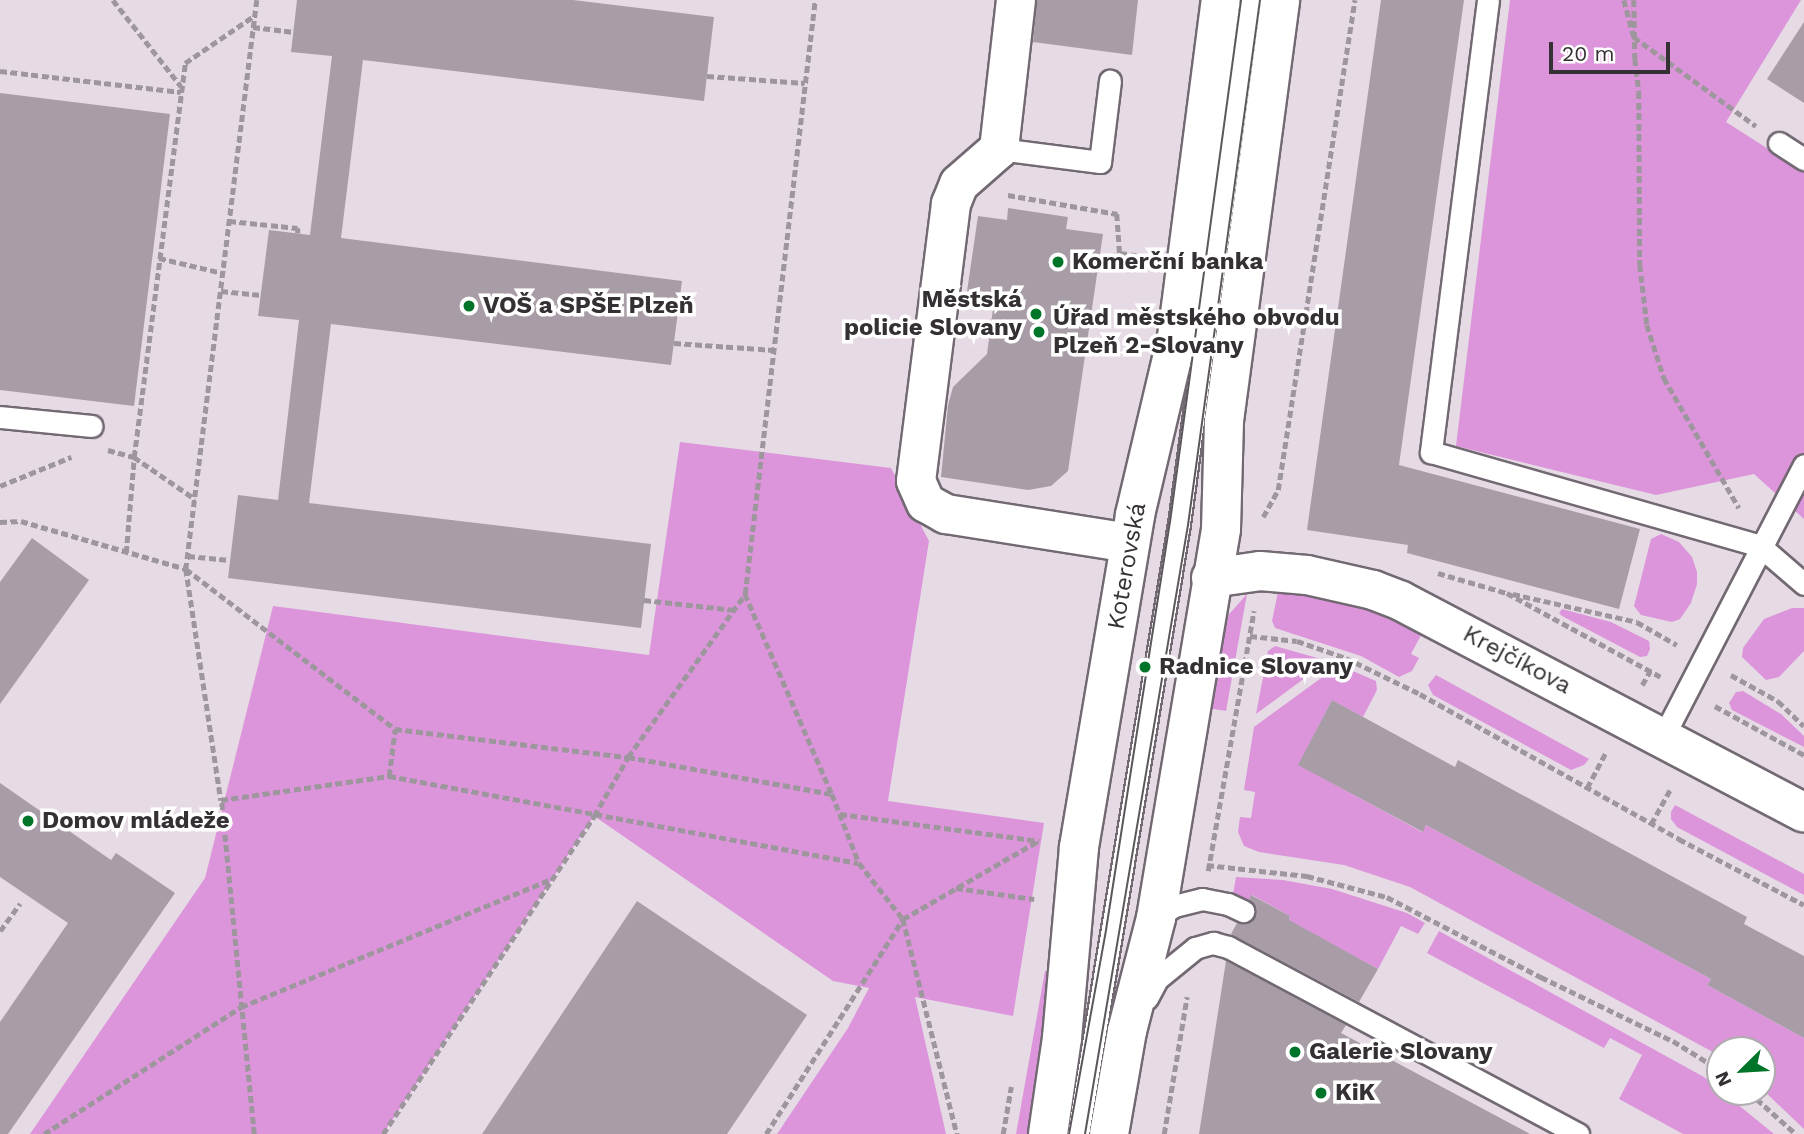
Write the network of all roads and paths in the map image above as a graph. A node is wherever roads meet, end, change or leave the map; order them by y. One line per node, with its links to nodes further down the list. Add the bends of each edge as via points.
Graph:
1 (113, 0): 20 (path)
2 (257, 0): 12 (path)
3 (815, 0): 19 (path)
4 (1016, 0): 22 (street)
5 (1221, 0): 42 (street, Koterovská, via 1178,337)
6 (1250, 0): 93 (lane, Koterovská, via 1179,524)
7 (1280, 0): 49 (street, via 1224,421 1221,529)
8 (1354, 0): 48 (path, via 1278,490 1254,533)
9 (1488, 0): 43 (lane, via 1431,453)
10 (1624, 0): 15 (path)
11 (1634, 0): 15 (path)
12 (255, 16): 13 (path); 20 (path, via 185,64)
13 (253, 27): 14 (path); 24 (path)
14 (294, 32)
15 (1634, 37): 21 (path); 43 (path, via 1639,92 1640,265 1647,326 1664,378)
16 (0, 71): 20 (path)
17 (707, 76): 19 (path)
18 (1110, 81): 22 (lane, via 1100,162)
19 (805, 83): 32 (path)
20 (181, 89): 27 (path)
21 (1779, 143): 23 (lane)
22 (986, 159): 26 (path, via 989,192 1118,214 1120,253); 42 (street, via 959,184 951,204 916,473 920,493 926,503 946,514)
23 (1804, 159)
24 (229, 221): 25 (path, via 298,228); 28 (path)
25 (298, 233)
26 (1147, 257)
27 (159, 258): 28 (path); 37 (path)
28 (223, 273): 29 (path)
29 (221, 291): 30 (path); 40 (path)
30 (261, 295)
31 (674, 343): 32 (path)
32 (774, 350): 52 (path)
33 (0, 417): 34 (lane)
34 (92, 426)
35 (96, 447): 37 (path)
36 (84, 452): 39 (path)
37 (134, 457): 40 (path); 44 (path)
38 (1804, 465): 43 (lane)
39 (0, 486)
40 (195, 499): 45 (path)
41 (0, 522): 44 (path, via 21,521)
42 (1130, 543): 68 (street, Koterovská)
43 (1760, 546): 50 (lane); 56 (lane)
44 (126, 553): 47 (path)
45 (188, 556): 46 (path); 47 (path)
46 (230, 560)
47 (187, 569): 58 (path); 63 (path)
48 (1260, 571): 49 (street, Krejčíkova); 55 (path); 59 (street, Krejčíkova, via 1307,575 1401,601)
49 (1211, 579): 69 (street)
50 (1804, 584)
51 (1507, 593): 56 (path, via 1637,622)
52 (745, 594): 54 (path); 62 (path)
53 (644, 600): 54 (path)
54 (734, 610): 60 (path)
55 (1250, 636): 71 (path); 77 (path, via 1297,641 1346,658)
56 (1702, 659): 57 (path, via 1778,701); 59 (lane)
57 (1804, 726)
58 (396, 729): 60 (path); 61 (path)
59 (1663, 737): 64 (street, Krejčíkova)
60 (628, 757): 62 (path); 66 (path)
61 (389, 776): 63 (path); 66 (path)
62 (832, 794): 65 (path)
63 (221, 800): 83 (path)
64 (1804, 813)
65 (840, 814): 67 (path); 70 (path)
66 (594, 816): 70 (path); 72 (path)
67 (1038, 841): 68 (path); 73 (path)
68 (1079, 847): 92 (street, Koterovská, via 1062,1038)
69 (1166, 859): 71 (path); 79 (street)
70 (859, 863): 80 (path)
71 (1210, 865): 74 (path); 85 (path, via 1307,876 1387,897)
72 (553, 878): 83 (path); 89 (path)
73 (956, 888): 75 (path); 80 (path)
74 (1202, 900): 78 (lane); 79 (lane, via 1174,906)
75 (1045, 901)
76 (20, 903): 81 (path)
77 (1804, 905)
78 (1243, 911)
79 (1156, 918): 84 (street)
80 (903, 919): 90 (path); 91 (path)
81 (0, 931)
82 (1195, 948): 84 (lane, via 1157,979); 95 (path); 96 (lane, via 1213,943 1252,958)
83 (241, 1007): 87 (path); 88 (path)
84 (1127, 1031): 94 (street)
85 (1706, 1061)
86 (1765, 1106): 97 (path)
87 (44, 1134)
88 (254, 1134)
89 (383, 1134)
90 (766, 1134)
91 (957, 1134)
92 (1048, 1134)
93 (1078, 1134)
94 (1109, 1134)
95 (1164, 1134)
96 (1578, 1134)
97 (1796, 1134)

